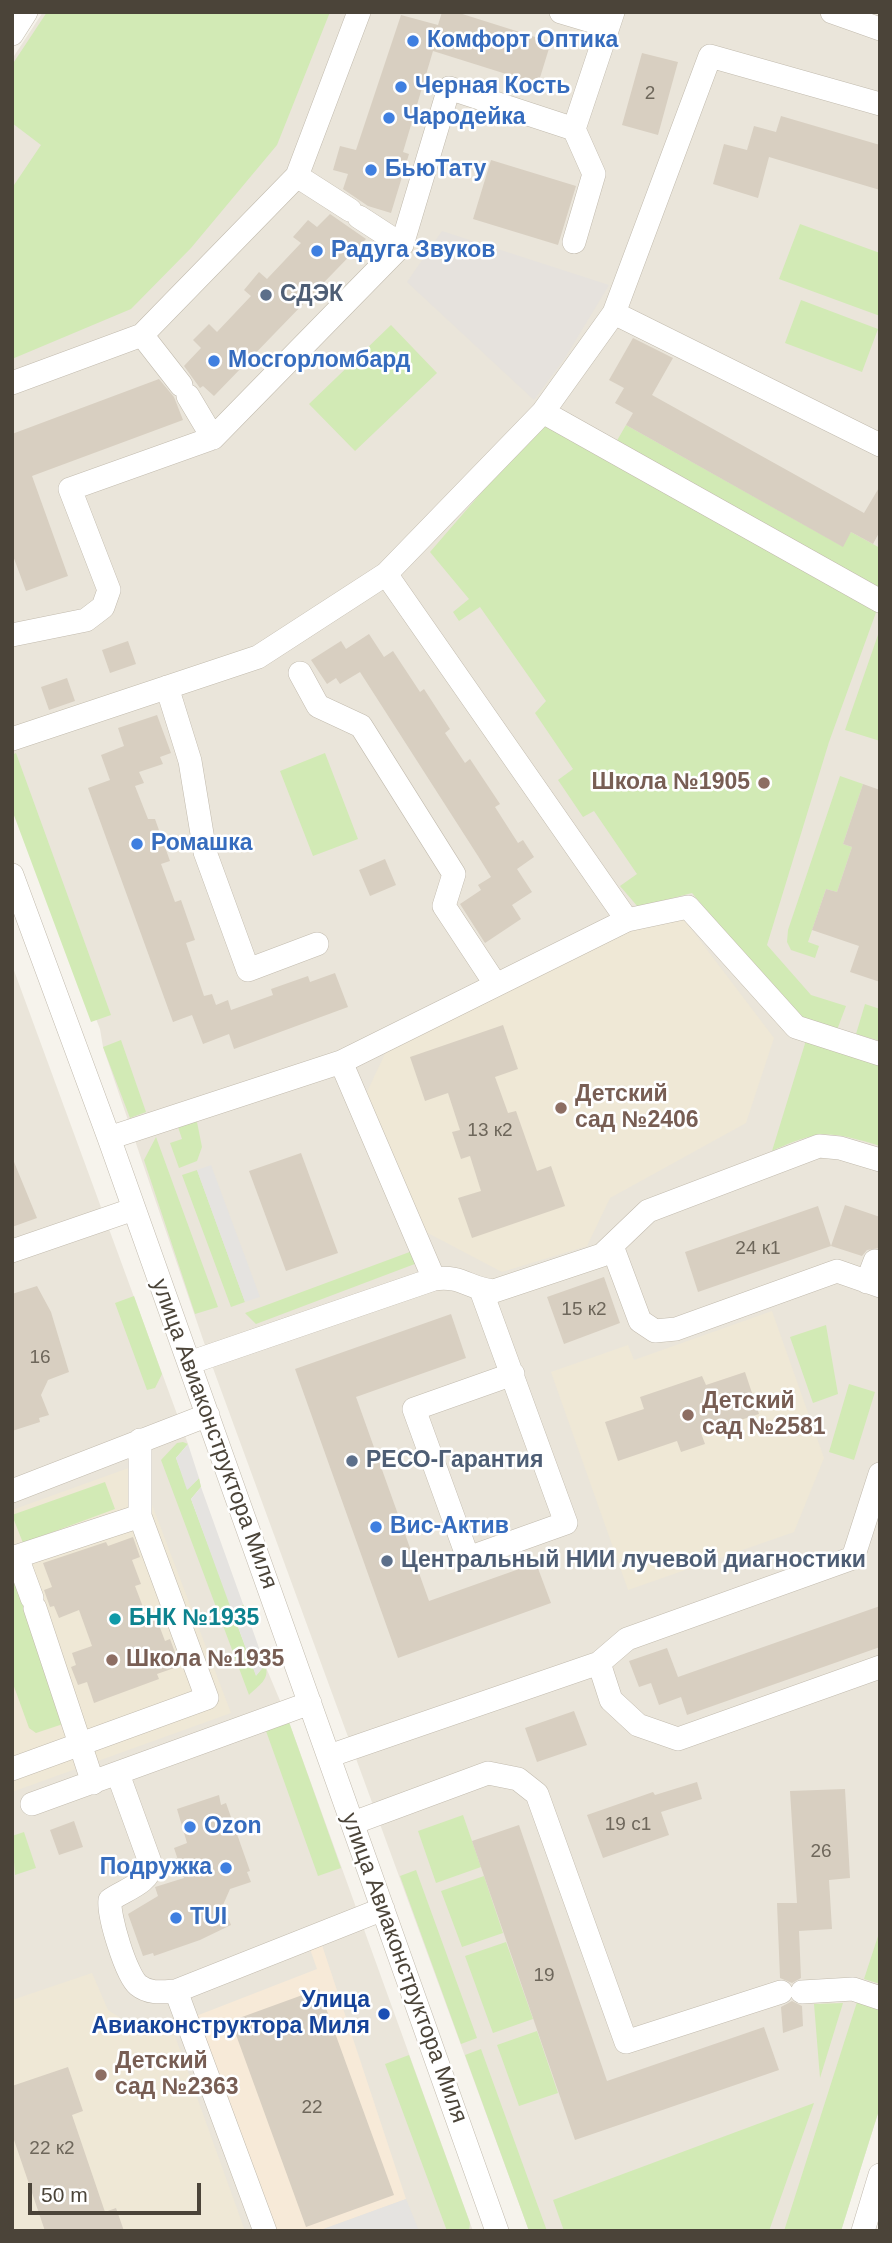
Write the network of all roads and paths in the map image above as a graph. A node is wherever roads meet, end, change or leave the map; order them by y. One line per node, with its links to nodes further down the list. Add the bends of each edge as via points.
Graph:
1 (26, 12): 7 (street)
2 (359, 12): 10 (street)
3 (561, 12): 5 (street)
4 (832, 12): 6 (street)
5 (610, 19): 9 (street)
6 (880, 29)
7 (12, 34)
8 (880, 104): 13 (street, via 710,56)
9 (574, 129): 11 (street, via 594,174); 12 (street, via 449,88)
10 (298, 176): 12 (street); 14 (street)
11 (574, 242)
12 (402, 245): 17 (street)
13 (614, 313): 16 (street); 18 (street)
14 (142, 335): 15 (street); 17 (street, via 185,391)
15 (12, 383)
16 (543, 412): 19 (street); 20 (street)
17 (213, 438): 21 (street, via 70,489 109,590 103,607 86,620)
18 (880, 445)
19 (386, 574): 23 (street, via 258,657); 26 (street)
20 (880, 601)
21 (14, 631)
22 (300, 673): 28 (street, via 318,706 361,726 454,874 443,906)
23 (167, 687): 24 (street); 27 (street, via 190,761 205,852 248,970)
24 (12, 739)
25 (12, 876): 31 (street, улица Авиаконструктора Миля)
26 (627, 920): 28 (street); 29 (street, via 688,907 796,1027)
27 (317, 944)
28 (496, 985): 30 (street)
29 (880, 1054)
30 (341, 1062): 31 (street); 37 (street)
31 (109, 1138): 33 (street, улица Авиаконструктора Миля)
32 (880, 1160): 34 (street, via 819,1146 648,1211)
33 (134, 1209): 35 (street); 39 (street, улица Авиаконструктора Миля)
34 (612, 1246): 36 (street, via 640,1321 655,1331 676,1329 837,1271); 38 (street, via 602,1255 494,1291)
35 (12, 1251)
36 (874, 1276)
37 (434, 1279): 38 (street, via 454,1276); 39 (street)
38 (481, 1290): 40 (street)
39 (189, 1363): 41 (street, улица Авиаконструктора Миля)
40 (513, 1374): 40 (street, via 566,1523 468,1558 414,1409)
41 (208, 1415): 42 (street); 49 (street, улица Авиаконструктора Миля)
42 (140, 1440): 44 (street); 45 (street)
43 (880, 1474): 47 (street, via 853,1558 627,1639)
44 (12, 1491)
45 (140, 1516): 46 (street); 50 (street, via 207,1698)
46 (15, 1558): 50 (street)
47 (599, 1663): 48 (street, via 611,1700 638,1725 678,1739); 51 (street)
48 (880, 1667)
49 (310, 1703): 51 (street, улица Авиаконструктора Миля); 53 (street)
50 (81, 1744): 52 (street); 54 (street)
51 (329, 1756): 56 (street, улица Авиаконструктора Миля)
52 (12, 1769)
53 (118, 1774): 54 (street); 58 (street, via 151,1873 110,1900 108,1912 135,1983 158,1993)
54 (93, 1783): 55 (street)
55 (32, 1804)
56 (353, 1823): 57 (street, улица Авиаконструктора Миля); 59 (street, via 488,1773 518,1779 537,1794 626,2042 791,1992 853,1990)
57 (383, 1909): 58 (street); 62 (street, улица Авиаконструктора Миля)
58 (176, 1991): 61 (street)
59 (880, 1998)
60 (880, 2175): 63 (street)
61 (265, 2231)
62 (497, 2231)
63 (863, 2231)

